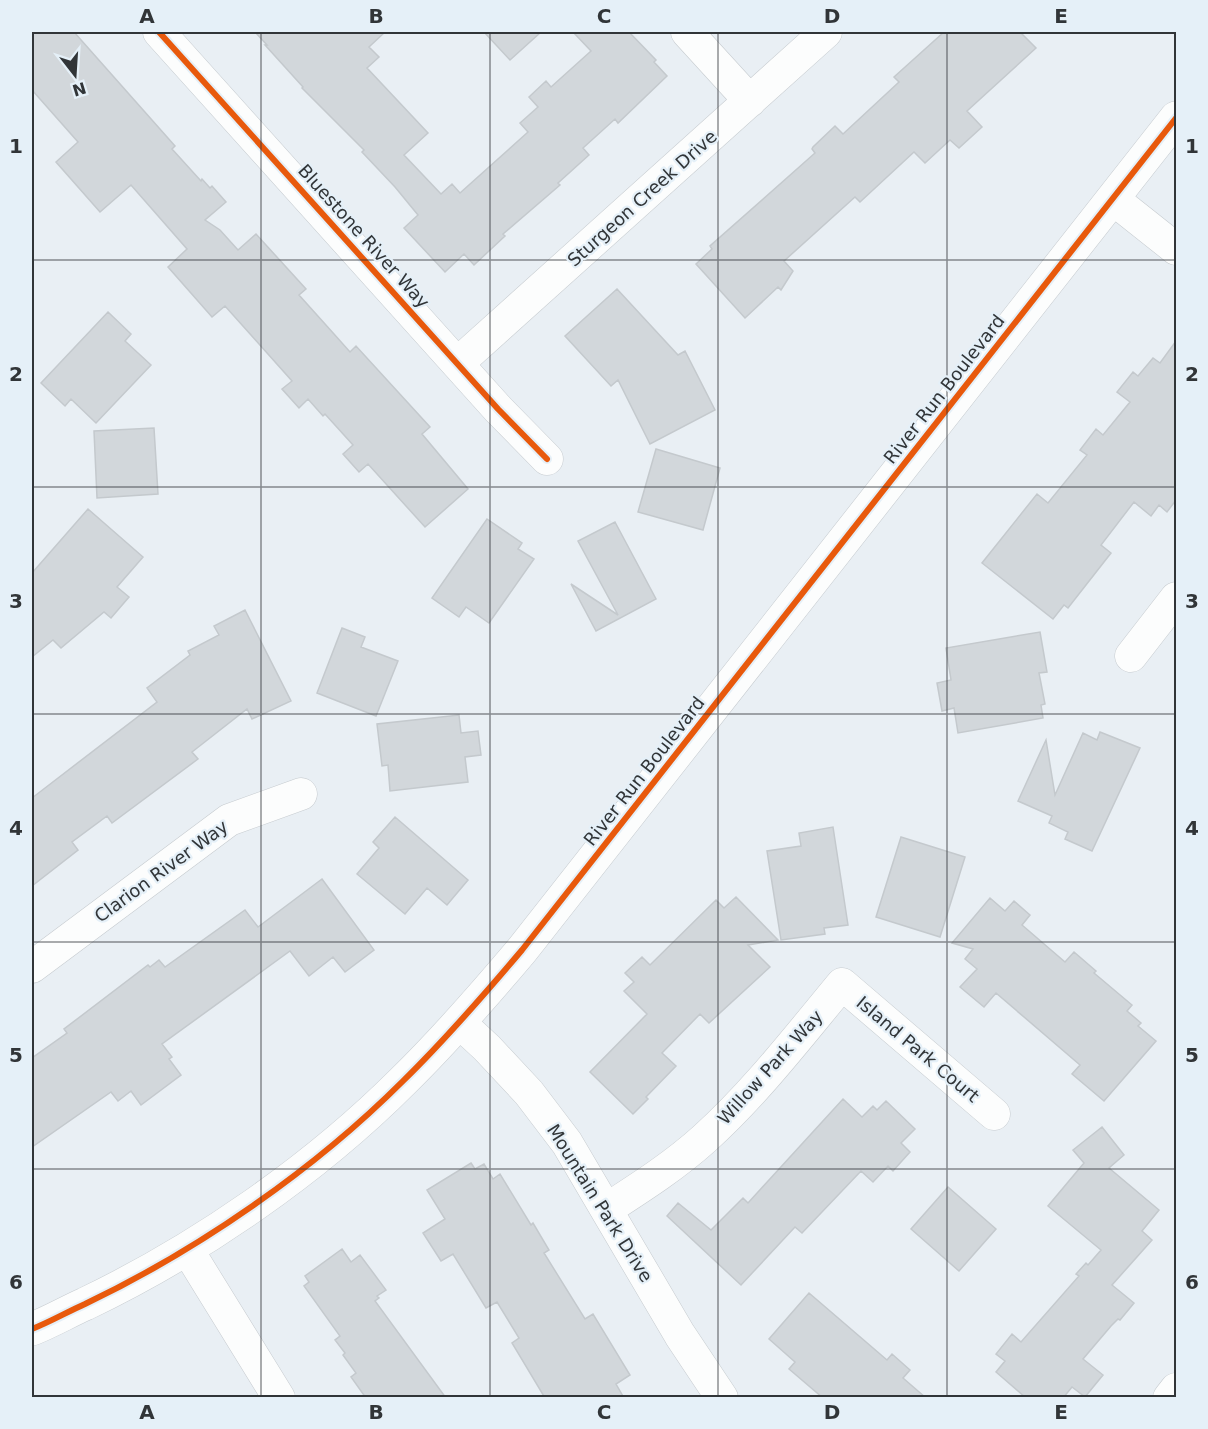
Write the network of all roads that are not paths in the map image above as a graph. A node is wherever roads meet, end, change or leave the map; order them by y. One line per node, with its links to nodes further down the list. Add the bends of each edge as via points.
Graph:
1 (159, 32): 8 (street, Bluestone River Way)
2 (687, 32): 4 (street)
3 (826, 32): 4 (street, Sturgeon Creek Drive)
4 (750, 101): 8 (street, Sturgeon Creek Drive)
5 (1176, 118): 6 (street, River Run Boulevard)
6 (1113, 199): 7 (street); 15 (street, River Run Boulevard, via 522,950)
7 (1176, 249)
8 (458, 363): 9 (street, Bluestone River Way)
9 (548, 459)
10 (1176, 598): 11 (street)
11 (1131, 656)
12 (301, 794): 13 (street, Clarion River Way, via 228,820)
13 (32, 967)
14 (842, 984): 16 (street, Island Park Court); 17 (street, Willow Park Way, via 747,1097 711,1132 657,1177)
15 (460, 1023): 17 (street, Mountain Park Drive, via 529,1093 567,1143); 18 (street, River Run Boulevard, via 402,1083 336,1142 266,1196)
16 (994, 1114)
17 (607, 1209): 22 (street, Mountain Park Drive, via 680,1335)
18 (187, 1248): 19 (street, River Run Boulevard, via 116,1289); 21 (street)
19 (32, 1329)
20 (1176, 1389): 23 (street)
21 (279, 1398)
22 (722, 1398)
23 (1169, 1398)

